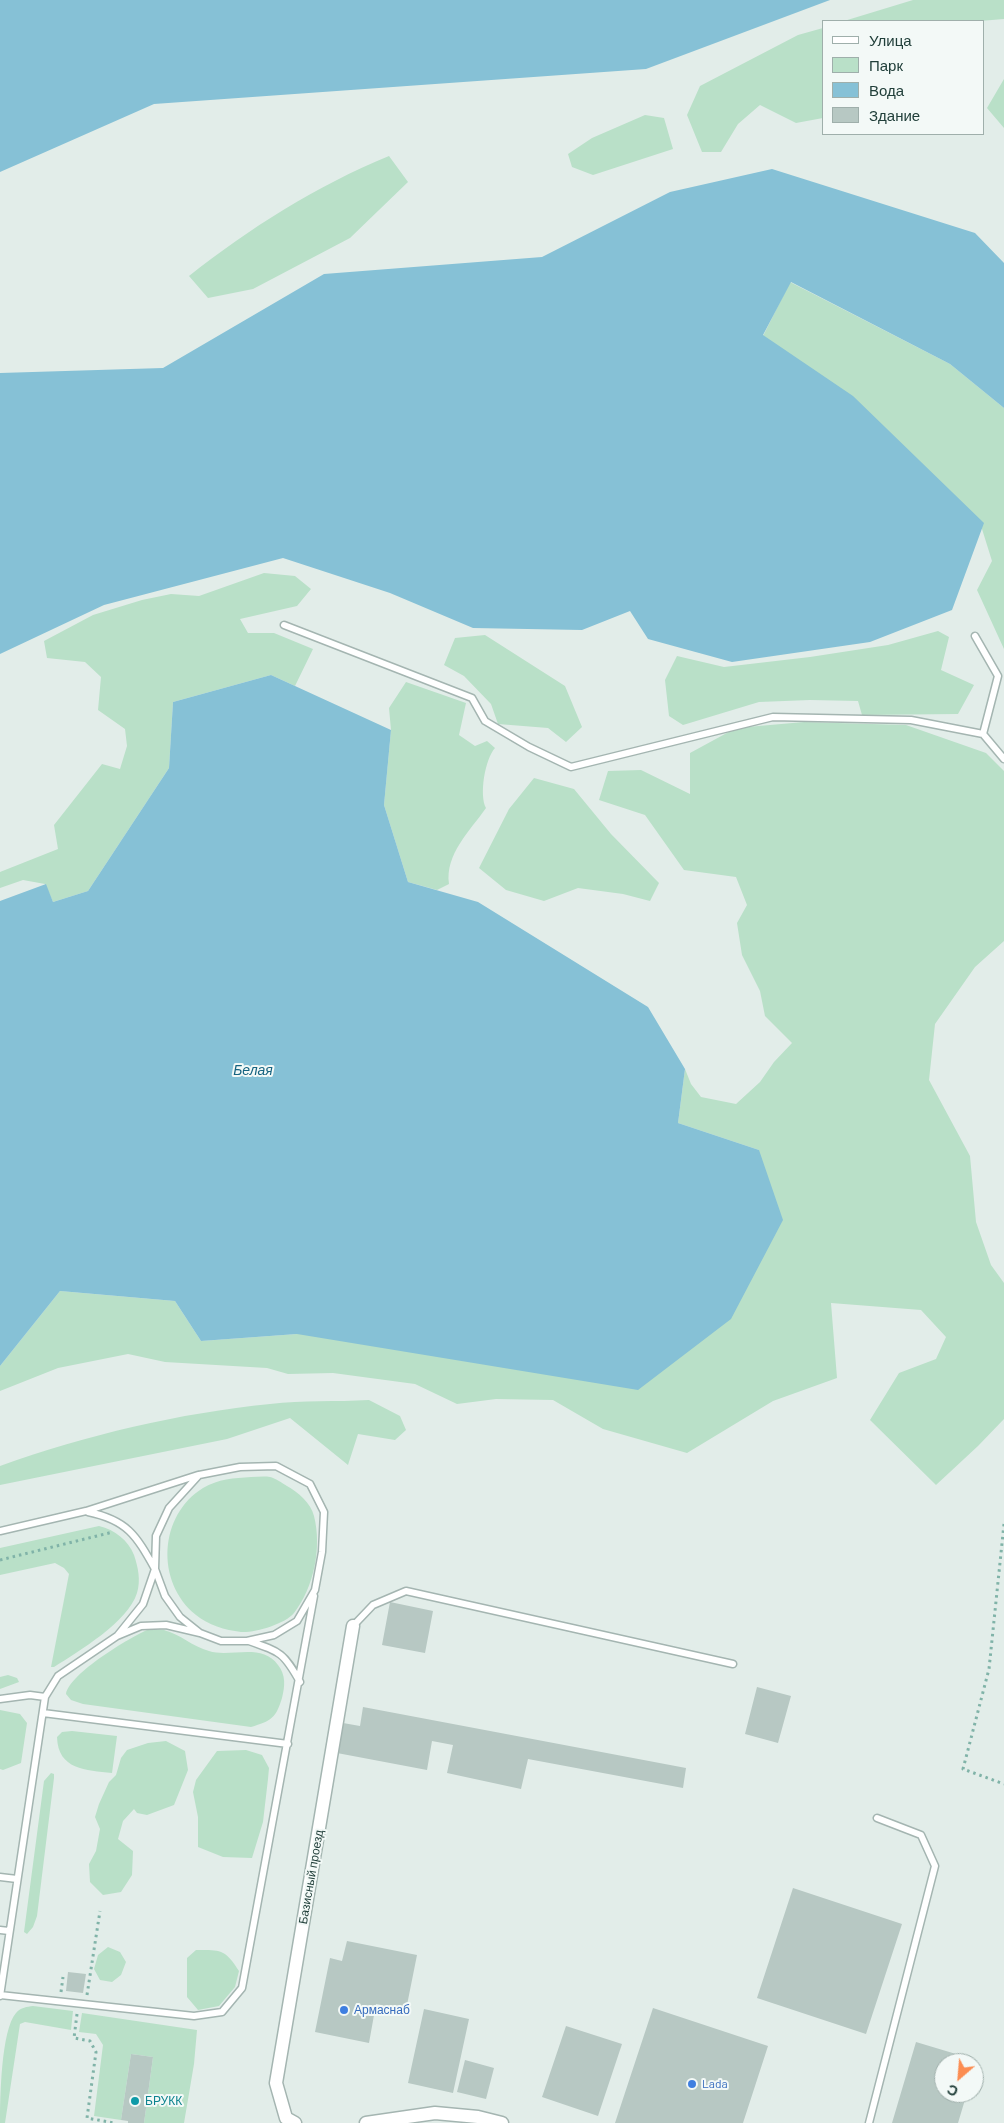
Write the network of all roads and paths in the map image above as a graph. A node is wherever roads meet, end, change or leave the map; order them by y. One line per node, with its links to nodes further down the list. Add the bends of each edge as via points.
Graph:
1 (284, 625): 3 (lane, via 472,698 485,721 571,767 773,717 910,720)
2 (975, 636): 3 (lane, via 998,676)
3 (982, 734): 4 (lane)
4 (1004, 759)
5 (199, 1475): 6 (lane); 11 (lane, via 169,1508 156,1536); 12 (lane, via 240,1467 276,1466 310,1484 324,1512 322,1552)
6 (86, 1511): 8 (lane, via 109,1516); 9 (lane)
7 (1004, 1524): 23 (path, via 989,1669 963,1769)
8 (127, 1528): 10 (path); 11 (lane, via 141,1543)
9 (0, 1531)
10 (0, 1560)
11 (155, 1569): 14 (lane, via 165,1596 180,1617); 15 (lane, via 143,1604)
12 (315, 1590): 16 (lane, via 298,1621 274,1635); 18 (lane)
13 (353, 1626): 17 (lane, via 373,1605 406,1591); 33 (street, Базисный проезд, via 276,2083 286,2118)
14 (200, 1633): 15 (lane, via 166,1625 141,1626); 16 (lane, via 221,1641)
15 (117, 1636): 19 (lane, via 58,1676)
16 (247, 1640): 18 (lane, via 271,1648 287,1659)
17 (733, 1664)
18 (300, 1682): 22 (lane)
19 (45, 1697): 20 (lane, via 30,1695); 21 (lane)
20 (0, 1699)
21 (44, 1713): 22 (lane); 26 (lane)
22 (288, 1744): 31 (lane, via 242,1988 222,2012 194,2016)
23 (1004, 1784)
24 (877, 1818): 36 (lane, via 921,1835 936,1866)
25 (0, 1877): 26 (lane)
26 (17, 1879): 29 (lane)
27 (100, 1911): 31 (path, via 86,1997 80,1996)
28 (0, 1930): 29 (lane)
29 (9, 1931): 30 (lane)
30 (0, 1995): 31 (lane)
31 (79, 2002): 32 (path, via 74,2038 90,2042 96,2052 87,2118)
32 (114, 2123)
33 (295, 2123)
34 (366, 2123): 35 (street, via 435,2113)
35 (502, 2123)
36 (869, 2123)

